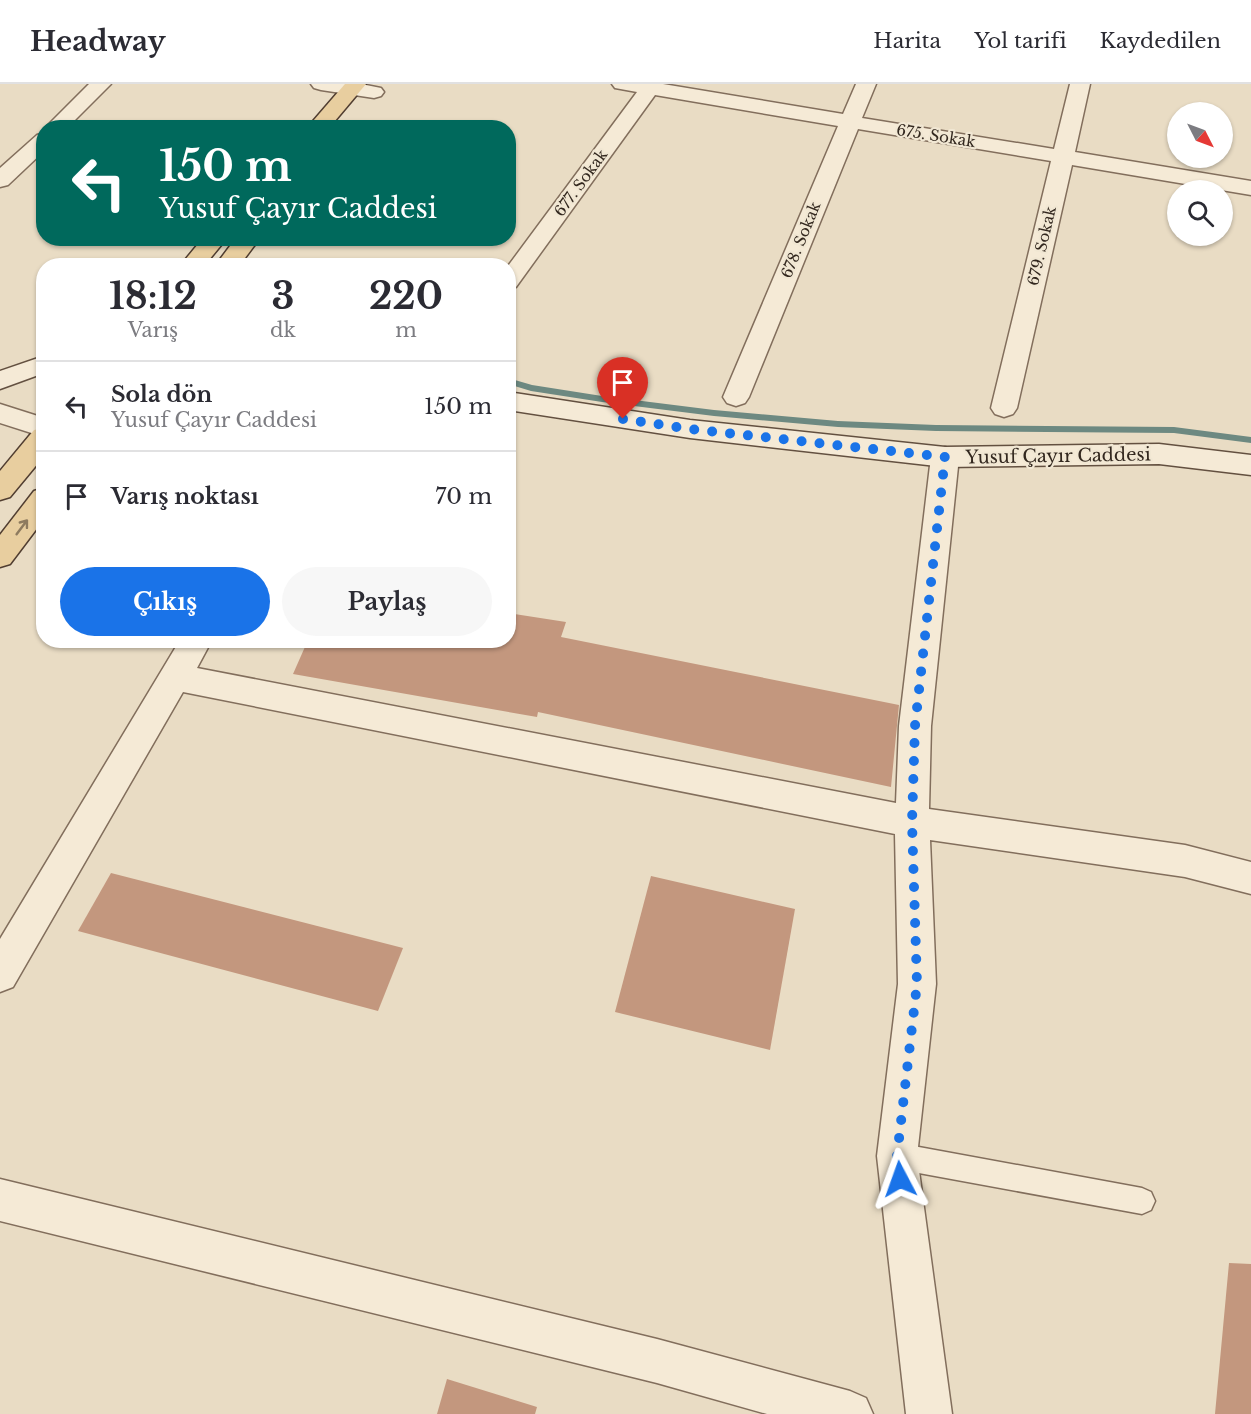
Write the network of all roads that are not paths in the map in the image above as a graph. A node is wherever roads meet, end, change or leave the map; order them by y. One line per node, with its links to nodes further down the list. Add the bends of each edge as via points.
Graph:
1 (101, 84): 8 (street)
2 (321, 84): 7 (street)
3 (622, 84): 6 (street, 675. Sokak)
4 (866, 84): 11 (street, 678. Sokak)
5 (1080, 84): 13 (street, 679. Sokak)
6 (651, 86): 11 (street, 675. Sokak); 20 (street, 677. Sokak)
7 (366, 87): 9 (main road); 10 (main road)
8 (63, 120)
9 (327, 120)
10 (347, 120)
11 (849, 122): 13 (street, 675. Sokak); 23 (street, 678. Sokak)
12 (36, 146): 14 (street)
13 (1062, 157): 15 (street, 675. Sokak); 25 (street, 679. Sokak)
14 (0, 180)
15 (1251, 188)
16 (209, 246): 18 (main road)
17 (242, 246): 19 (main road)
18 (198, 258)
19 (233, 258)
20 (516, 271)
21 (36, 367): 22 (street)
22 (0, 380)
23 (736, 397)
24 (516, 402): 29 (street, Yusuf Çayır Caddesi, via 690,429)
25 (1004, 408)
26 (0, 413): 27 (street)
27 (36, 425)
28 (36, 447): 31 (main road)
29 (945, 457): 30 (street, Yusuf Çayır Caddesi, via 1159,454); 36 (street, via 915,726)
30 (1251, 465)
31 (0, 490)
32 (36, 509): 33 (main road, one-way to 32)
33 (0, 556)
34 (192, 648): 35 (street)
35 (174, 677): 36 (street); 38 (street)
36 (912, 822): 37 (street, via 1185,861); 39 (street, via 917,984)
37 (1251, 878)
38 (0, 974)
39 (897, 1156): 41 (lane); 43 (street)
40 (0, 1200): 42 (street, via 657,1361)
41 (1142, 1201)
42 (850, 1414)
43 (930, 1414)

